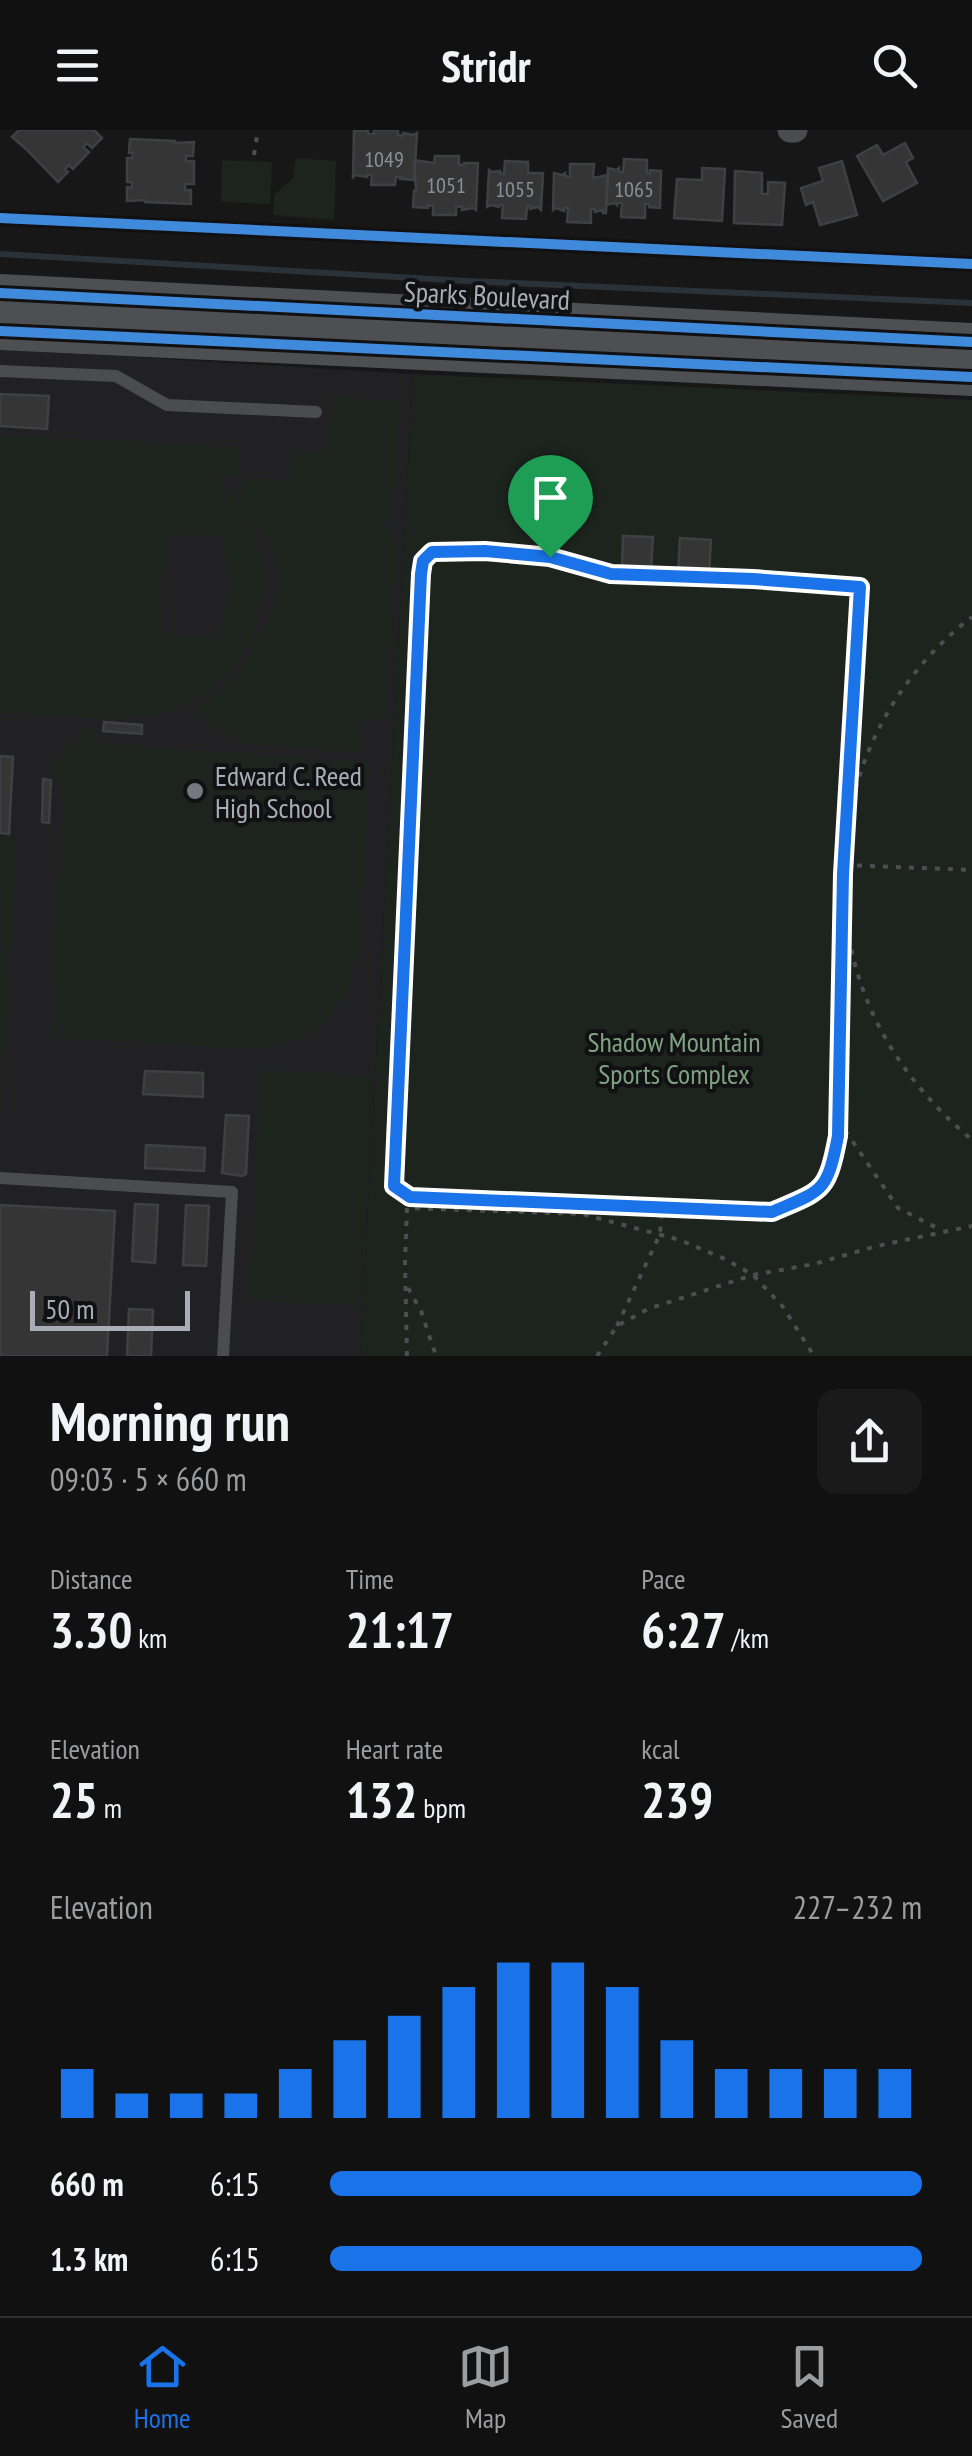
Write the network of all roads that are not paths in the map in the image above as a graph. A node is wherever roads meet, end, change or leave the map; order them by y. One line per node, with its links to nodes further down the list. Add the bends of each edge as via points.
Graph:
1 (0, 294): 2 (main road, Sparks Boulevard)
2 (492, 318): 4 (main road, Sparks Boulevard); 5 (main road, via 450,339)
3 (0, 330): 5 (main road)
4 (972, 342)
5 (442, 352): 7 (main road)
6 (0, 372): 8 (lane, via 116,376 167,404)
7 (972, 377)
8 (316, 412)
9 (0, 1178): 10 (lane, via 232,1192)
10 (223, 1356)

